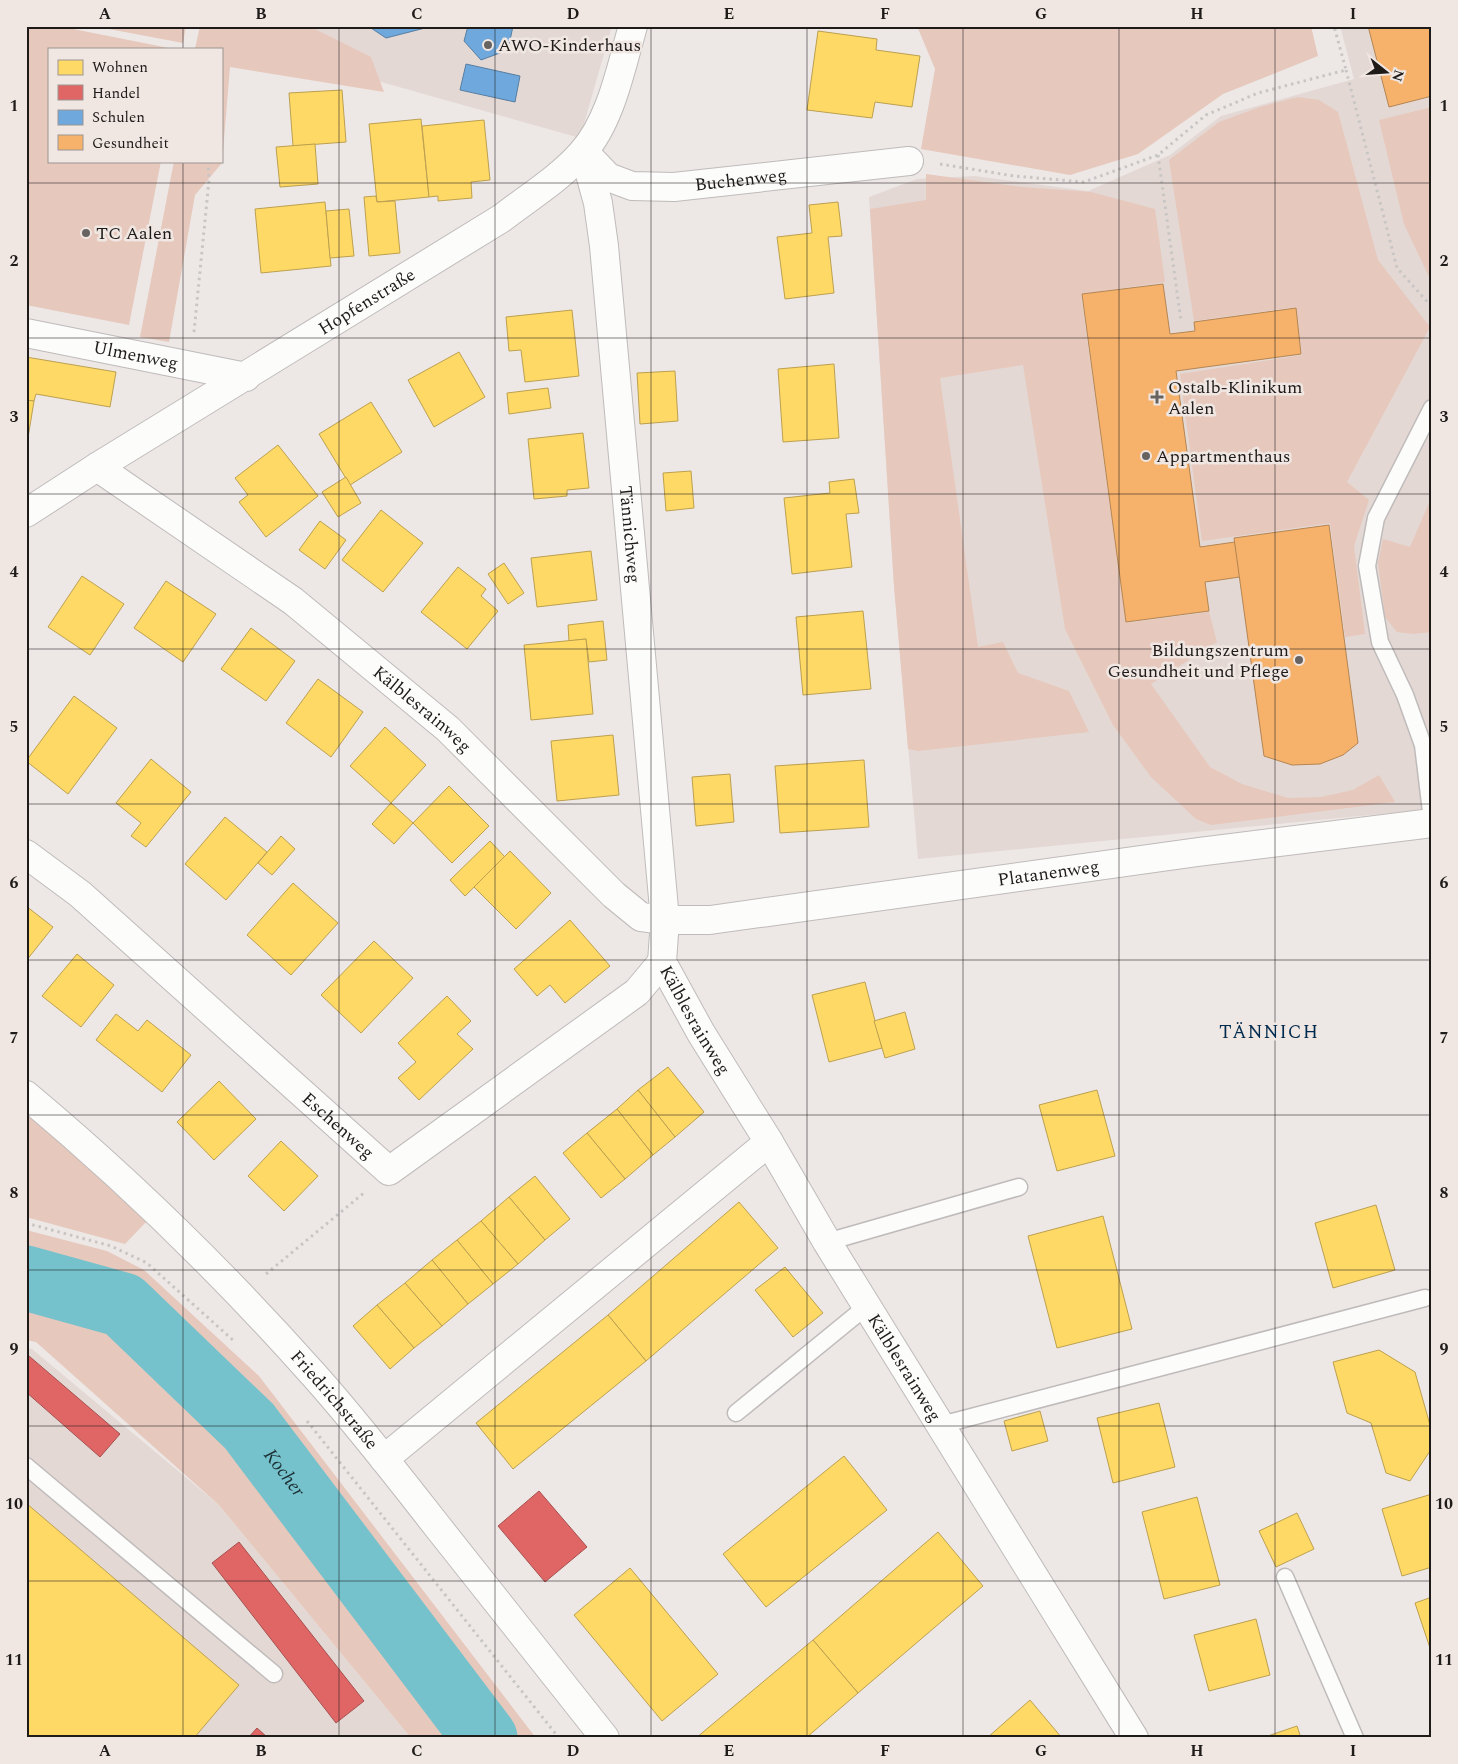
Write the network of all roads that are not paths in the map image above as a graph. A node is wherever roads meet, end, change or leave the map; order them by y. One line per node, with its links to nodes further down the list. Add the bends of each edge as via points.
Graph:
1 (633, 26): 2 (street, Hopfenstraße, via 610,101)
2 (584, 152): 3 (street, Buchenweg, via 608,177 632,186 674,187); 5 (street, Hopfenstraße, via 502,218); 11 (street, Tännichweg, via 598,203 604,246)
3 (908, 160)
4 (26, 332): 5 (street, Ulmenweg)
5 (246, 377): 7 (street, Hopfenstraße)
6 (1432, 408): 9 (lane, via 1376,518 1367,566 1380,642 1405,695 1423,745)
7 (97, 468): 8 (street, Hopfenstraße); 11 (street, Kälblesrainweg, via 293,601 448,729 614,895 641,917)
8 (26, 513)
9 (1432, 822): 11 (street, Platanenweg, via 710,920)
10 (26, 854): 12 (street, Eschenweg, via 80,894 389,1171 637,992)
11 (665, 920): 12 (street, Kälblesrainweg)
12 (662, 962): 14 (street, Kälblesrainweg, via 701,1033)
13 (26, 1095): 21 (street, Friedrichstraße, via 159,1212 241,1295 315,1376)
14 (769, 1142): 16 (street, Kälblesrainweg); 21 (street)
15 (1019, 1187): 16 (lane)
16 (827, 1242): 18 (street, Kälblesrainweg)
17 (1426, 1298): 20 (lane)
18 (867, 1306): 19 (lane); 20 (street, Kälblesrainweg)
19 (736, 1413)
20 (941, 1425): 26 (street, Kälblesrainweg)
21 (384, 1459): 25 (street, Friedrichstraße)
22 (26, 1466): 24 (lane)
23 (1286, 1577): 27 (lane)
24 (274, 1674)
25 (605, 1738)
26 (1134, 1738)
27 (1355, 1738)

